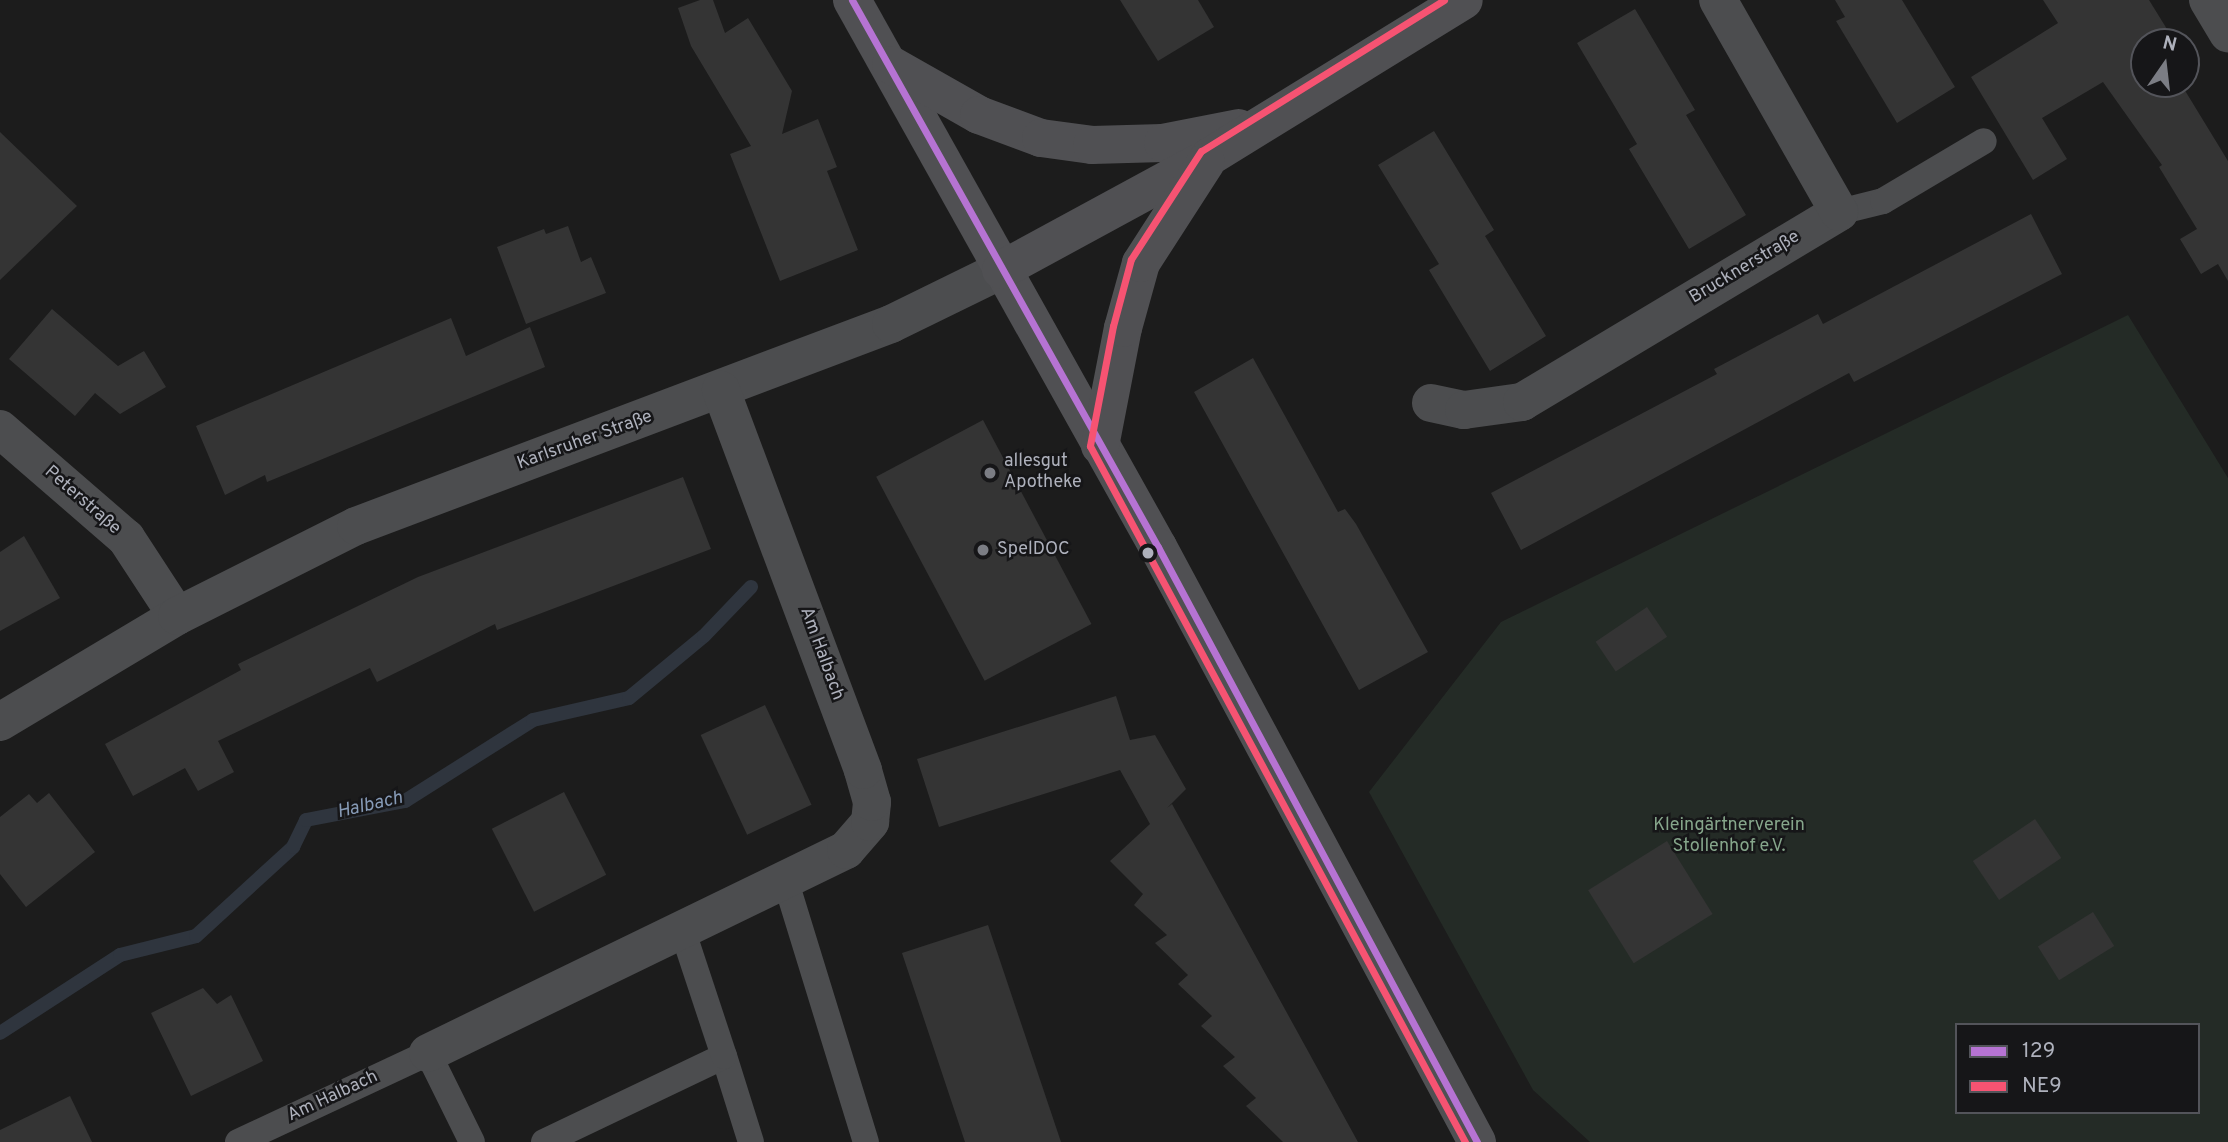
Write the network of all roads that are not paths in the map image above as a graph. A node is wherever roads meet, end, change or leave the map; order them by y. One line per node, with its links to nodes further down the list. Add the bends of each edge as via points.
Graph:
1 (852, 0): 6 (main road)
2 (1464, 0): 7 (main road, Karlsruher Straße)
3 (1718, 0): 10 (street)
4 (2208, 0): 5 (street)
5 (2228, 33)
6 (891, 65): 7 (main road, via 979,115 1041,138 1092,145 1163,143); 11 (main road)
7 (1261, 124): 9 (main road, Karlsruher Straße)
8 (1984, 141): 10 (lane, via 1884,201)
9 (1209, 157): 11 (main road, Karlsruher Straße); 15 (main road, via 1141,263)
10 (1839, 212): 13 (street, Brucknerstraße, via 1522,402 1464,410)
11 (1001, 270): 12 (street, Karlsruher Straße, via 891,324); 15 (main road)
12 (721, 390): 16 (street, Karlsruher Straße, via 356,526); 18 (street, Am Halbach, via 825,661 872,802 870,822 860,838)
13 (1431, 403)
14 (0, 429): 16 (street, Peterstraße, via 126,538)
15 (1100, 446): 27 (main road, via 1298,803)
16 (177, 616): 17 (street, Karlsruher Straße)
17 (0, 722)
18 (785, 880): 19 (street, Am Halbach); 26 (lane)
19 (681, 926): 20 (street, Am Halbach); 21 (lane)
20 (428, 1053): 22 (lane, Am Halbach); 23 (lane)
21 (724, 1056): 24 (lane); 25 (lane)
22 (238, 1142)
23 (472, 1142)
24 (544, 1142)
25 (751, 1142)
26 (866, 1142)
27 (1477, 1142)

